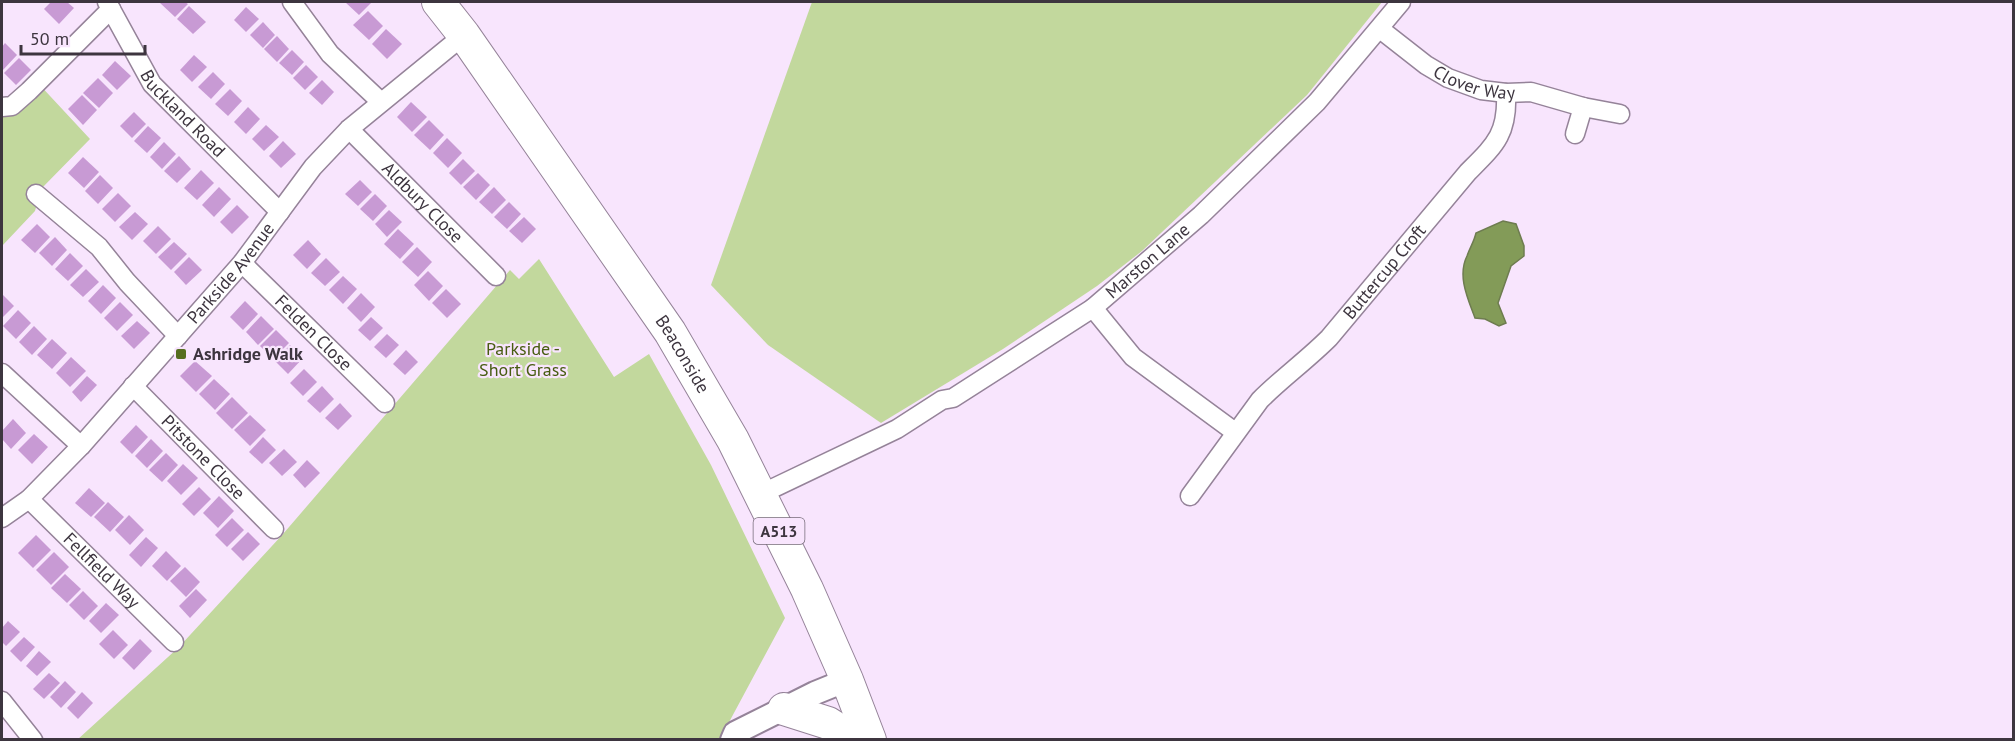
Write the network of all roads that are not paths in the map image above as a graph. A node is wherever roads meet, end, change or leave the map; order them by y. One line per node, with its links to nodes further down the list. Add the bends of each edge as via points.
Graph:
1 (292, 2): 8 (street, via 330,54)
2 (438, 2): 6 (highway, Beaconside / A513)
3 (1401, 2): 5 (street, Marston Lane)
4 (109, 5): 9 (street, via 29,91 12,106); 15 (street, Buckland Road, via 152,84)
5 (1380, 29): 7 (street, Clover Way, via 1448,78 1481,90); 18 (street, Marston Lane, via 1317,102 1237,181)
6 (464, 35): 8 (street, Parkside Avenue); 25 (highway, Beaconside / A513, via 670,332)
7 (1506, 93): 10 (street, Clover Way, via 1531,92); 23 (street, Buttercup Croft, via 1507,115 1489,151 1329,338 1274,387)
8 (381, 102): 12 (street, Parkside Avenue)
9 (2, 107)
10 (1583, 107): 11 (street, Clover Way); 13 (street)
11 (1620, 114)
12 (349, 129): 15 (street, Parkside Avenue, via 313,167); 17 (street, Aldbury Close)
13 (1575, 134)
14 (36, 194): 19 (street, via 99,247)
15 (280, 212): 16 (street, Parkside Avenue)
16 (242, 263): 19 (street, Parkside Avenue); 22 (street, Felden Close)
17 (496, 276)
18 (1093, 308): 23 (street, via 1133,357); 25 (street, Marston Lane, via 953,398 942,400 897,429)
19 (178, 336): 21 (street, Parkside Avenue)
20 (2, 373): 24 (street)
21 (133, 386): 24 (street, Parkside Avenue); 29 (street, Pitstone Close)
22 (385, 403)
23 (1235, 432): 26 (street, Buttercup Croft)
24 (81, 446): 27 (street, Parkside Avenue)
25 (761, 494): 31 (highway, Beaconside / A513)
26 (1190, 496)
27 (28, 499): 28 (street, Parkside Avenue); 30 (street, Fellfield Way)
28 (2, 518)
29 (274, 529)
30 (174, 642)
31 (847, 680): 33 (street); 37 (highway, Beaconside / A513)
32 (2, 701): 34 (street)
33 (784, 709): 35 (street, via 735,733); 36 (highway, via 828,723)
34 (33, 740)
35 (732, 740)
36 (855, 740)
37 (870, 740)

